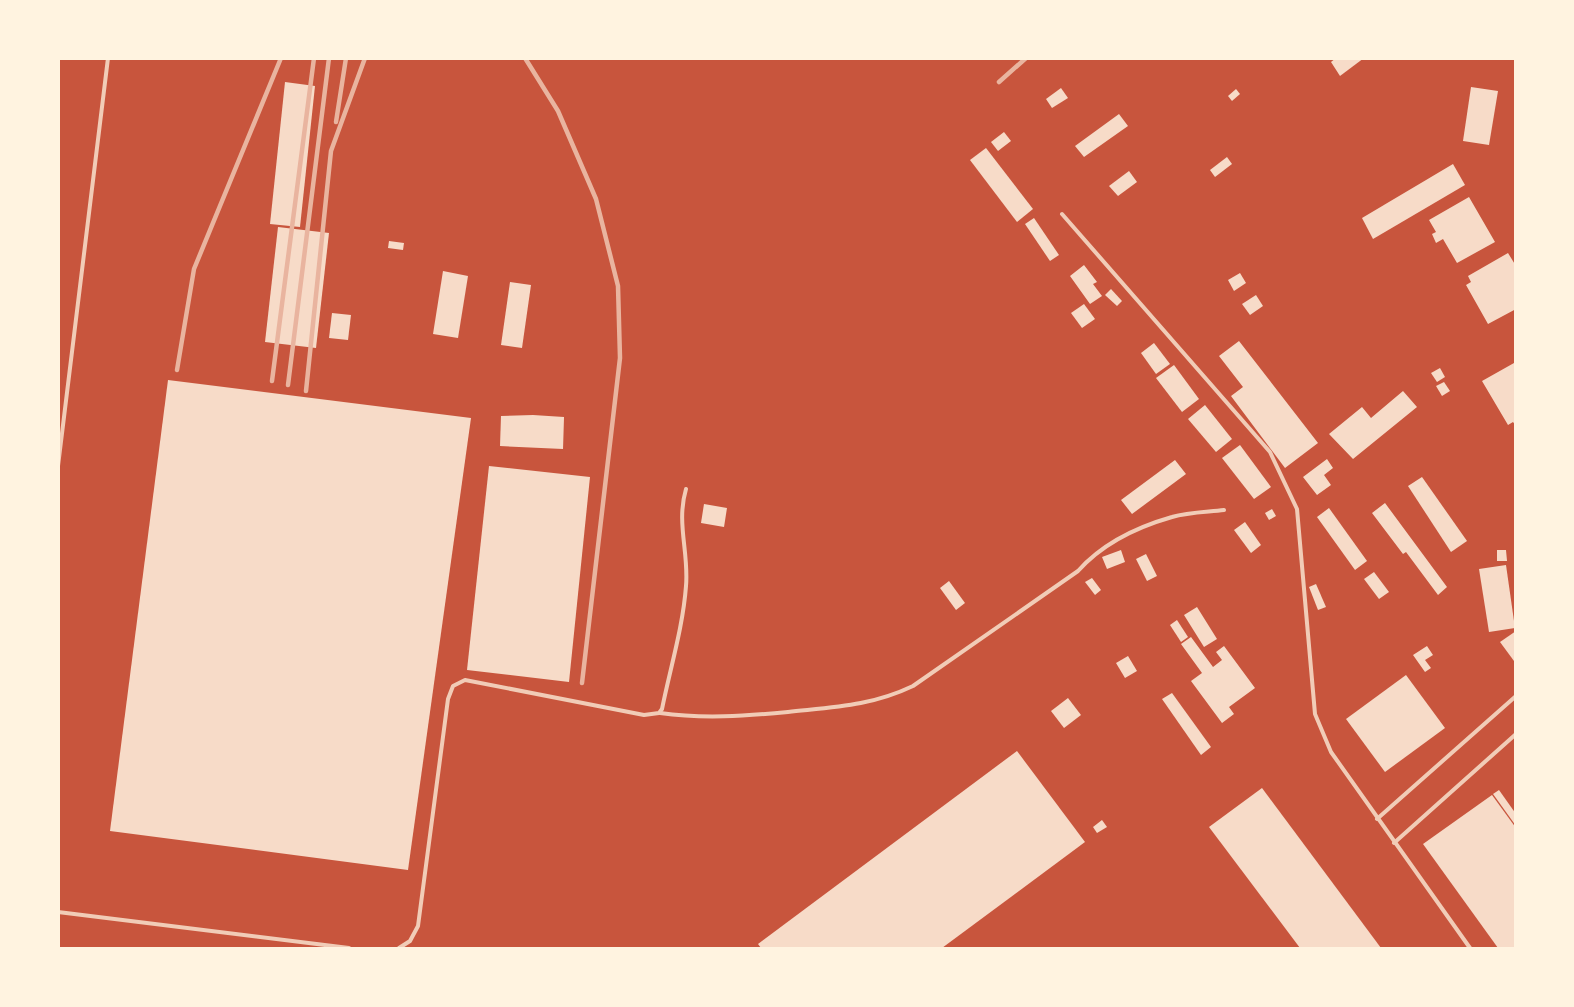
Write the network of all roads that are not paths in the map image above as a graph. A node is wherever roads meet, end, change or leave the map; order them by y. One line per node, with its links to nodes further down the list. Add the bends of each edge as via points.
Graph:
1 (108, 58): 3 (lane)
2 (1062, 214): 9 (lane, via 1270,452 1288,486 1297,509 1315,714 1331,752)
3 (58, 466)
4 (686, 489): 7 (lane, via 680,526 686,585)
5 (1224, 510): 7 (lane, via 1173,516 1094,553 1070,577 914,686 889,698 862,705 743,716)
6 (1515, 696): 9 (lane)
7 (659, 713): 13 (lane, via 644,715 465,680 453,686 448,699 418,926 410,941)
8 (1515, 734): 10 (lane)
9 (1377, 819): 10 (lane)
10 (1394, 843): 14 (lane)
11 (58, 912): 12 (lane)
12 (349, 948)
13 (399, 948)
14 (1470, 948)

